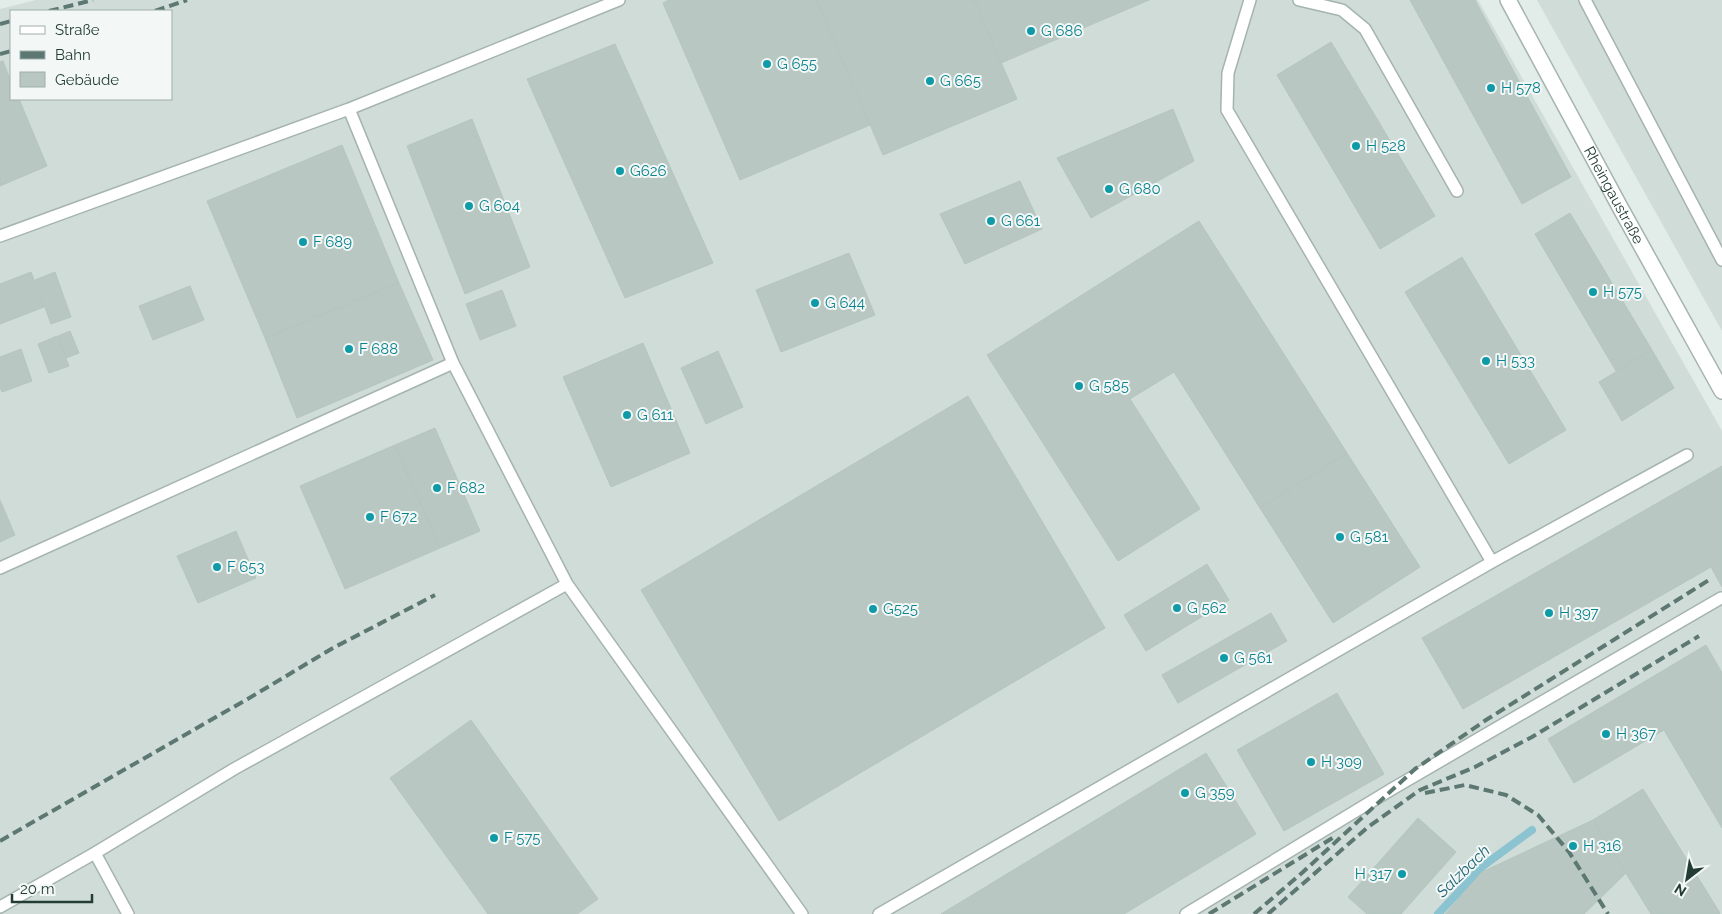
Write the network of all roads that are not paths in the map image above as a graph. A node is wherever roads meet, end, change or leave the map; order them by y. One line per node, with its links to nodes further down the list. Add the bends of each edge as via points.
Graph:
1 (619, 0): 6 (lane)
2 (1250, 0): 13 (lane, via 1228,72 1227,110)
3 (1299, 0): 7 (lane, via 1342,10 1365,29)
4 (1508, 0): 11 (street, Rheingaustraße)
5 (1585, 0): 9 (lane)
6 (349, 108): 8 (lane); 10 (lane)
7 (1457, 191)
8 (0, 236)
9 (1722, 260)
10 (453, 362): 14 (lane); 15 (lane)
11 (1722, 391)
12 (1688, 454): 13 (lane)
13 (1492, 562): 21 (lane)
14 (0, 568)
15 (567, 584): 17 (lane, via 234,769); 20 (lane)
16 (1721, 598): 22 (lane, via 1392,789)
17 (95, 853): 18 (lane); 19 (lane)
18 (0, 907)
19 (128, 914)
20 (802, 914)
21 (879, 914)
22 (1186, 914)

